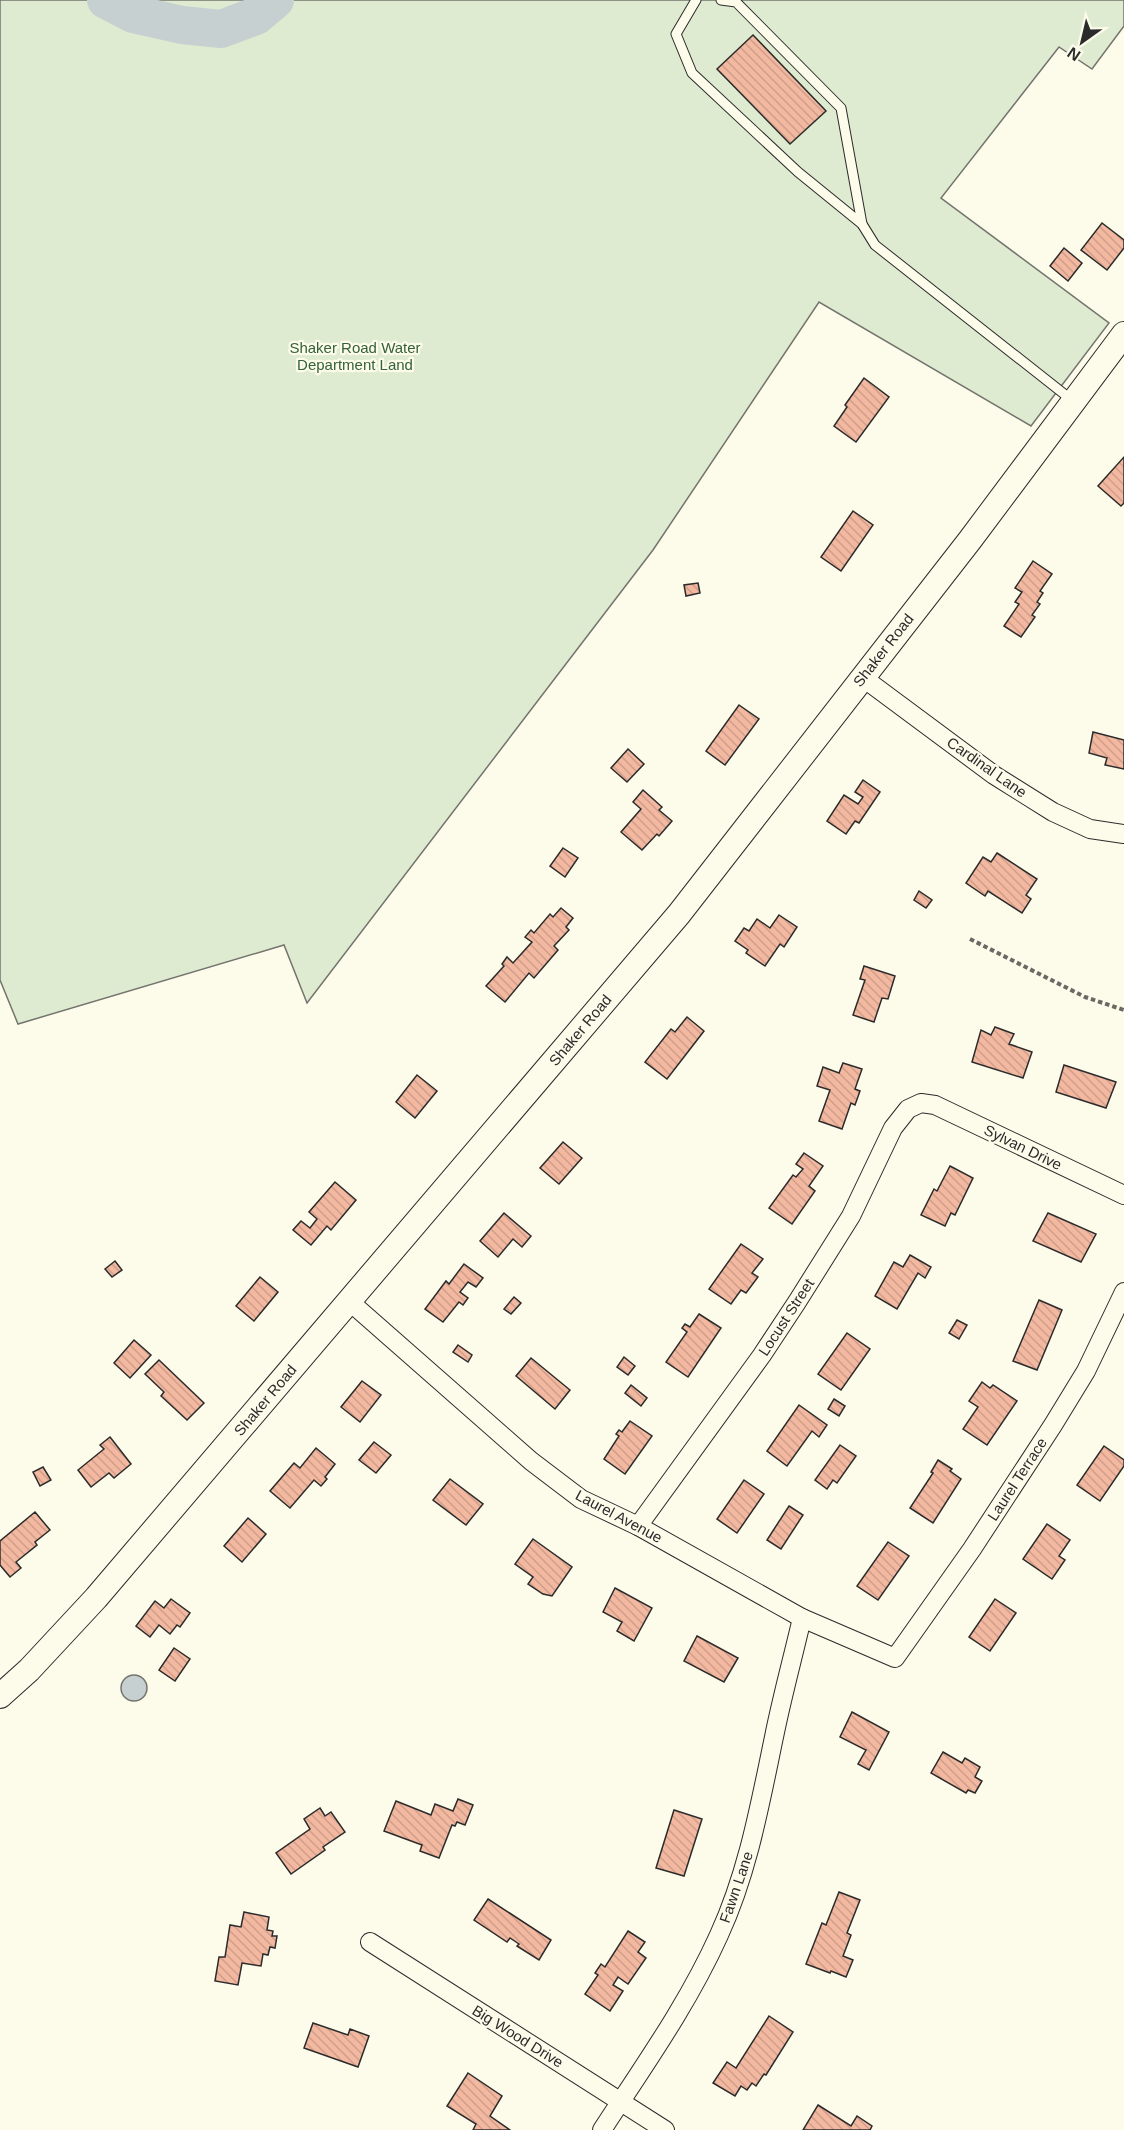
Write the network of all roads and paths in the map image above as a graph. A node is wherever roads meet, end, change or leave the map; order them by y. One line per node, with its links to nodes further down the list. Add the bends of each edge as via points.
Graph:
1 (696, 0): 3 (lane, via 676,34 692,73)
2 (721, 0): 3 (lane, via 736,2 841,108)
3 (862, 224): 5 (lane, via 875,244)
4 (1124, 334): 5 (street, Shaker Road)
5 (1073, 402): 6 (street, Shaker Road)
6 (862, 677): 7 (street, Cardinal Lane, via 994,775 1053,812 1090,829); 13 (street, Shaker Road, via 679,914)
7 (1124, 834)
8 (970, 939): 9 (path, via 1085,997)
9 (1124, 1010)
10 (921, 1103): 11 (street, Sylvan Drive, via 952,1112); 14 (street, Locust Street, via 908,1109 893,1128 850,1216 797,1302)
11 (1124, 1195)
12 (1124, 1292): 16 (street, Laurel Terrace, via 1086,1371 1058,1416)
13 (349, 1301): 14 (street, Laurel Avenue, via 531,1461 581,1499); 17 (street, Shaker Road, via 96,1598)
14 (638, 1526): 15 (street, Laurel Avenue)
15 (802, 1618): 16 (street, Laurel Avenue); 19 (street, Fawn Lane, via 760,1808 720,1934 690,1991)
16 (895, 1658)
17 (0, 1696)
18 (370, 1942): 19 (street, Big Wood Drive)
19 (620, 2101): 20 (street, Fawn Lane); 21 (street, Big Wood Drive)
20 (602, 2130)
21 (665, 2130)

